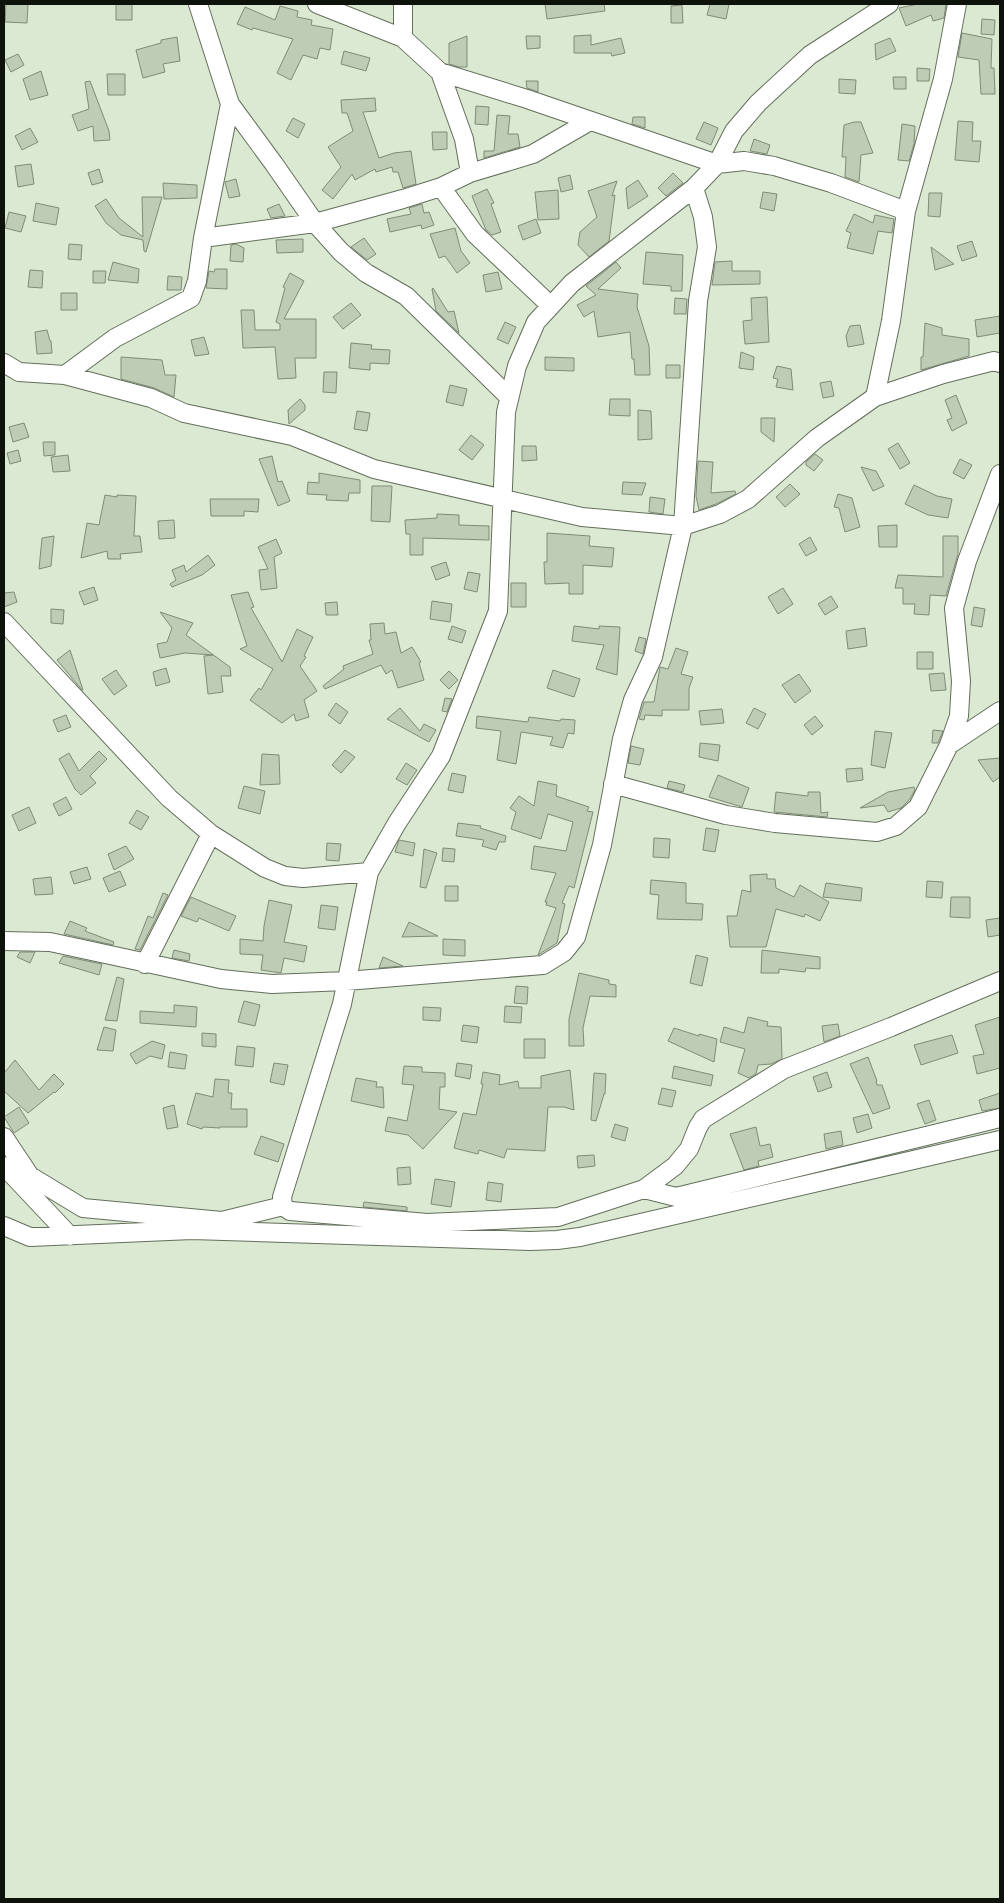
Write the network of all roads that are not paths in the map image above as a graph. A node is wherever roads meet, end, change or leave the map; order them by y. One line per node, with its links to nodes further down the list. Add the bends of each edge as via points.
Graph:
1 (198, 4): 8 (street)
2 (317, 4): 6 (street)
3 (403, 4): 6 (street)
4 (889, 4): 10 (street, via 810,55 790,73 734,131)
5 (957, 4): 14 (street, via 943,78)
6 (403, 38): 7 (street)
7 (440, 72): 9 (street); 11 (street, via 464,139)
8 (230, 104): 15 (street); 16 (street)
9 (590, 120): 10 (street); 11 (street, via 533,154)
10 (717, 164): 13 (street); 14 (street, via 744,161 774,166)
11 (470, 173): 12 (street)
12 (441, 187): 15 (street); 17 (street, via 475,234)
13 (694, 188): 17 (street, via 572,283); 25 (street, via 707,246 698,301)
14 (906, 211): 22 (street)
15 (315, 224): 16 (street); 21 (street, via 340,252 366,273 406,296)
16 (203, 238): 20 (street, via 197,281 191,298 114,338)
17 (551, 306): 21 (street, via 536,322 517,366)
18 (1000, 362): 22 (street, via 943,374)
19 (4, 363): 20 (street, via 19,372)
20 (65, 375): 24 (street, via 150,398 193,415 292,436 374,469)
21 (509, 396): 24 (street)
22 (875, 397): 25 (street, via 817,438 748,499 720,514)
23 (1000, 474): 28 (street, via 967,561 954,608 961,681 959,716)
24 (502, 499): 25 (street, via 582,518); 31 (street, via 498,611 441,756)
25 (683, 526): 29 (street, via 653,657 633,700)
26 (4, 622): 30 (street, via 169,798)
27 (1000, 711): 28 (street)
28 (949, 745): 29 (street, via 918,806 896,826 877,832 726,815)
29 (613, 784): 34 (street, via 602,845 584,910 576,937 564,952 543,964)
30 (211, 834): 31 (street, via 265,868 285,876 303,878); 33 (street)
31 (369, 872): 34 (street)
32 (4, 941): 33 (street, via 50,942)
33 (144, 964): 34 (street, via 222,979 272,984)
34 (346, 981): 41 (street, via 342,1004 282,1197)
35 (1000, 981): 40 (street, via 784,1069 703,1119 689,1149 675,1166)
36 (1000, 1118): 40 (street, via 676,1197)
37 (4, 1138): 41 (street, via 30,1176 83,1208 222,1221)
38 (1000, 1140): 43 (street, via 557,1240 192,1230)
39 (4, 1166): 43 (street)
40 (644, 1189): 41 (street, via 558,1216 427,1223 290,1211)
41 (284, 1206)
42 (4, 1226): 43 (street, via 30,1237)
43 (70, 1236)

